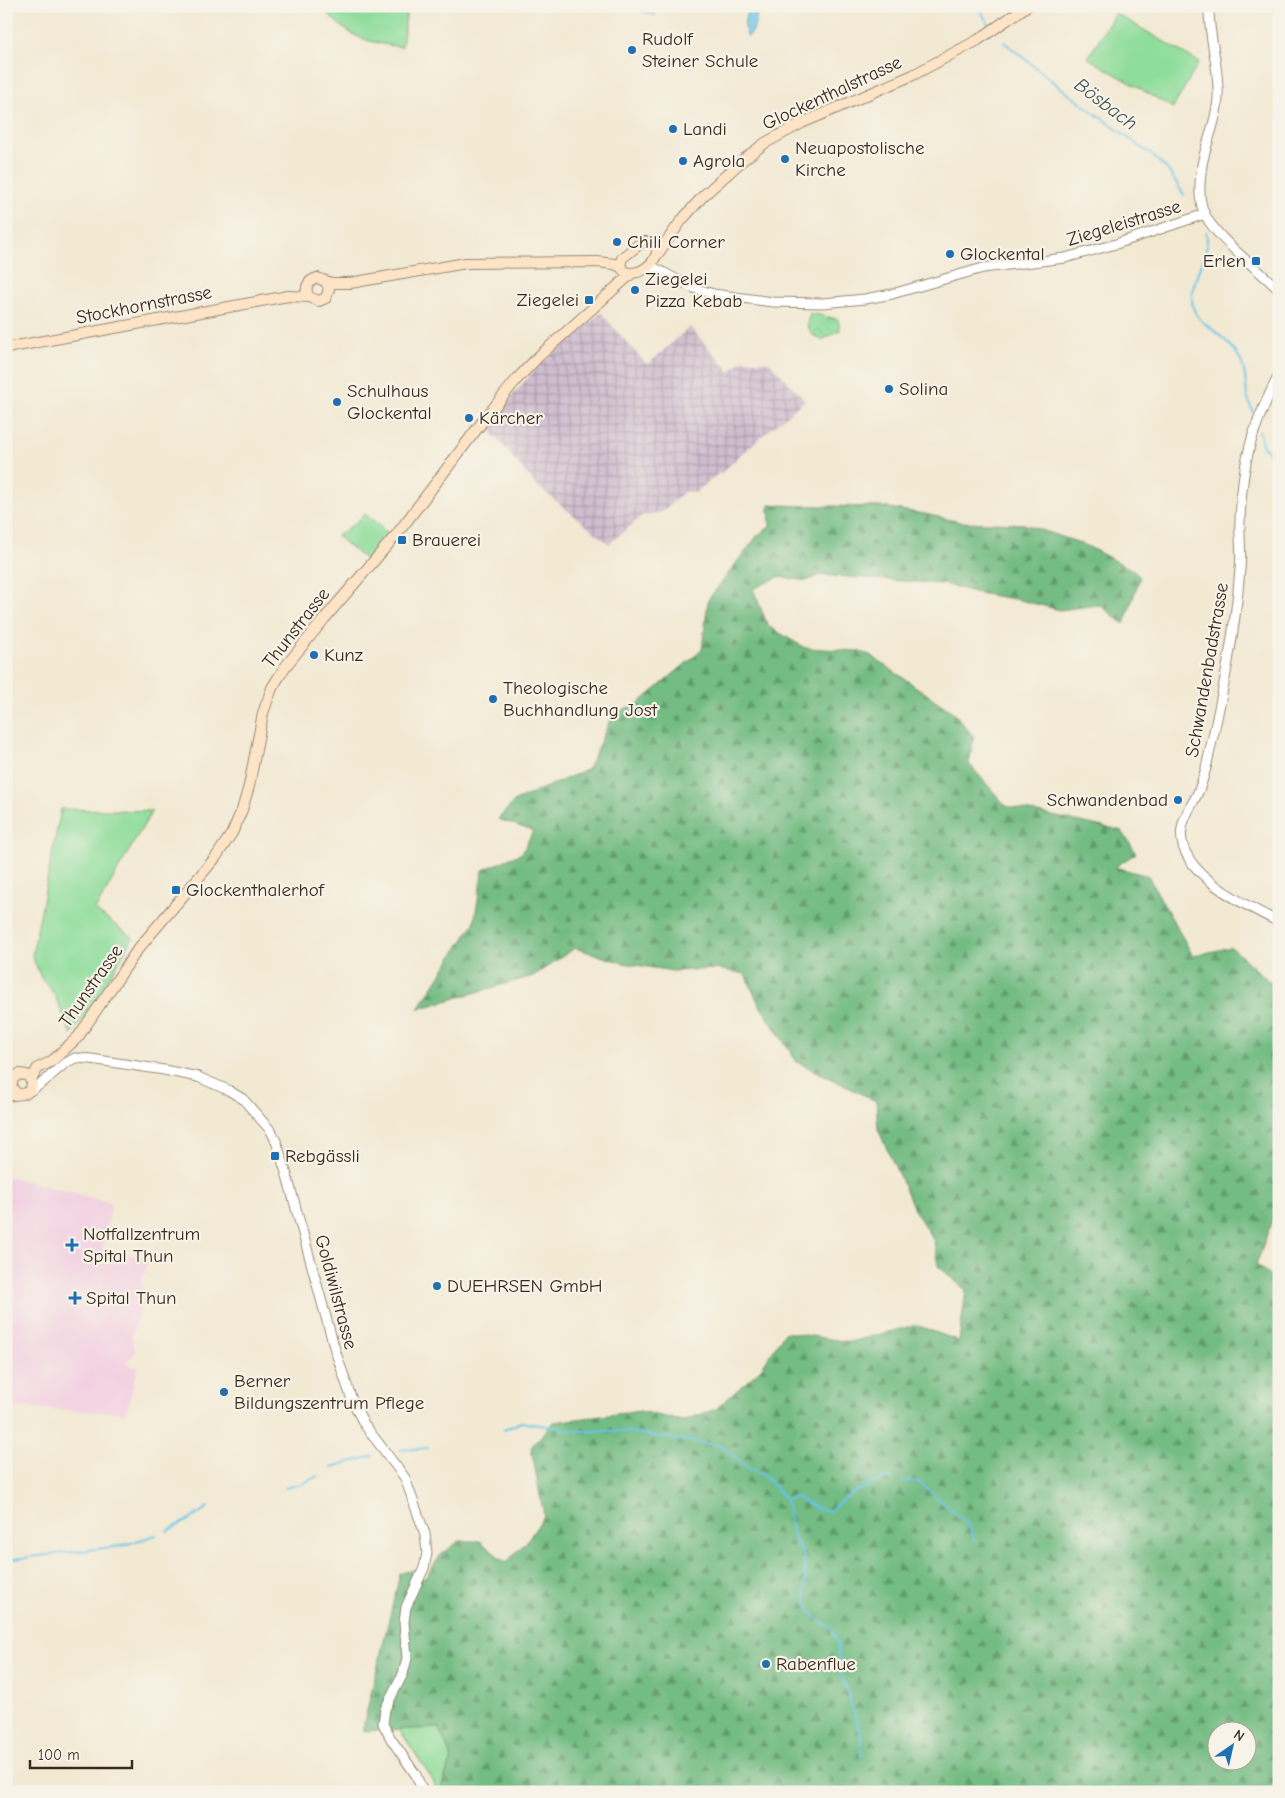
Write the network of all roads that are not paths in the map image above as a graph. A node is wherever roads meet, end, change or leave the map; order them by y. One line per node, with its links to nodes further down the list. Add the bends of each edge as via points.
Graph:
1 (1026, 6): 4 (main road, Glockenthalstrasse, via 978,40 913,75 802,122 765,142 714,186)
2 (1209, 6): 3 (street, via 1218,95 1201,174 1200,194)
3 (1205, 214): 9 (street, Ziegeleistrasse, via 1067,258 983,268 866,299 799,304 750,300 698,289); 13 (street, via 1215,230)
4 (671, 234): 5 (main road, Glockenthalstrasse); 6 (main road, Glockenthalstrasse)
5 (652, 244): 6 (main road); 8 (main road, Glockenthalstrasse, via 640,243)
6 (657, 257): 7 (main road, Glockenthalstrasse); 9 (street, Ziegeleistrasse)
7 (648, 266): 8 (main road, Glockenthalstrasse); 9 (street, Ziegeleistrasse)
8 (624, 267): 11 (main road, via 598,262 466,263); 21 (main road, Thunstrasse, via 610,292 512,385 397,534 288,662 272,688 263,712 248,791 229,838 138,949 82,1031 62,1052 37,1061)
9 (671, 276)
10 (326, 282): 11 (main road); 12 (main road, via 317,278); 14 (main road)
11 (350, 283): 14 (main road)
12 (307, 286): 15 (main road, Stockhornstrasse); 16 (main road)
13 (1279, 290)
14 (329, 293): 16 (main road, via 318,301)
15 (288, 296): 16 (main road, Stockhornstrasse); 17 (main road, Stockhornstrasse)
16 (309, 297)
17 (6, 348)
18 (1279, 375): 19 (street, Schwandenbadstrasse, via 1257,420 1247,452 1239,522 1241,568 1234,627 1206,768 1181,835 1185,854 1201,874)
19 (1279, 922)
20 (50, 1075): 21 (street, Goldiwilstrasse); 21 (street, Goldiwilstrasse, via 42,1083); 24 (street, Goldiwilstrasse, via 68,1061 82,1058 198,1077 243,1099 274,1136 352,1400 364,1424 405,1478 425,1534 427,1553 424,1568 406,1607 407,1658 403,1674 385,1709 383,1724 416,1774)
21 (29, 1080): 22 (main road, Thunstrasse, via 15,1076); 23 (main road, via 23,1095)
22 (9, 1085): 23 (main road)
23 (11, 1095)
24 (423, 1792)

